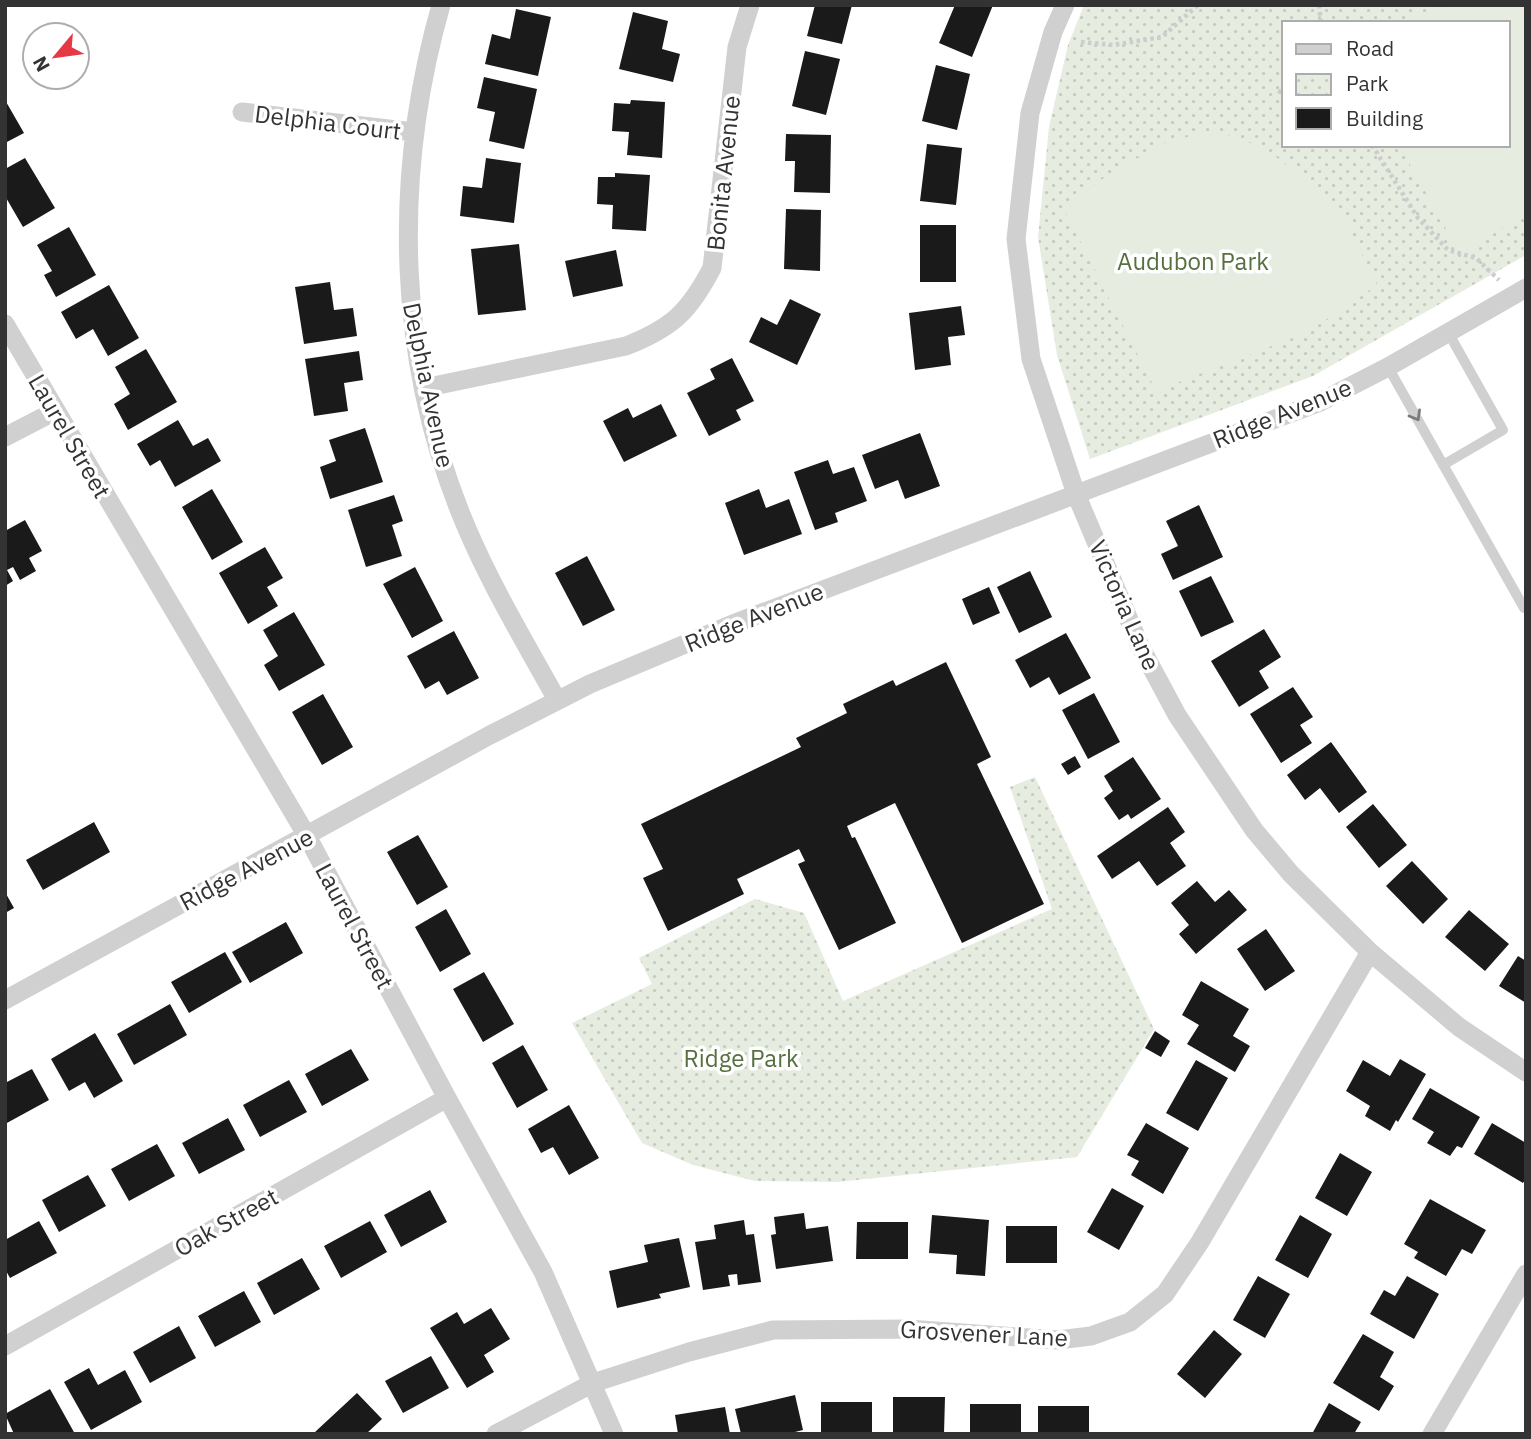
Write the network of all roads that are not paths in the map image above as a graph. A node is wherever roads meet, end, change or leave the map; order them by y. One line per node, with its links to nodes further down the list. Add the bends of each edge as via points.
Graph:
1 (441, 5): 5 (street, Delphia Avenue, via 425,60)
2 (750, 5): 10 (street, Bonita Avenue, via 737,47 712,268 683,312 653,335 626,346)
3 (1065, 5): 14 (street, Victoria Lane, via 1030,113 1016,239 1031,359)
4 (243, 112): 5 (street, Delphia Court)
5 (414, 132): 10 (street, Delphia Avenue, via 409,177 409,288)
6 (1526, 288): 8 (street, Ridge Avenue)
7 (5, 324): 11 (street, Laurel Street)
8 (1448, 334): 9 (street, Ridge Avenue); 13 (lane, via 1503,430)
9 (1388, 367): 13 (lane, one-way to 13); 14 (street, Ridge Avenue, via 1320,401)
10 (424, 388): 16 (street, Delphia Avenue, via 439,454 467,530)
11 (55, 411): 12 (street); 17 (street, Laurel Street)
12 (5, 438)
13 (1443, 465): 15 (lane)
14 (1076, 494): 16 (street, Ridge Avenue, via 733,624); 18 (street, Victoria Lane, via 1140,646 1177,715 1269,848)
15 (1524, 608)
16 (557, 700): 17 (street, Ridge Avenue)
17 (307, 836): 19 (street, Ridge Avenue); 21 (street, Laurel Street)
18 (1370, 952): 20 (street, Victoria Lane, via 1458,1027); 24 (street, Grosvener Lane, via 1200,1242 1165,1294 1130,1322 1091,1336 1058,1340 908,1329 774,1330)
19 (5, 1000)
20 (1526, 1072)
21 (447, 1098): 23 (street, Oak Street); 24 (street, Laurel Street, via 543,1272)
22 (1526, 1274): 27 (street)
23 (5, 1346)
24 (593, 1383): 25 (street, Grosvener Lane); 26 (street, Laurel Street)
25 (496, 1434)
26 (614, 1434)
27 (1432, 1434)

